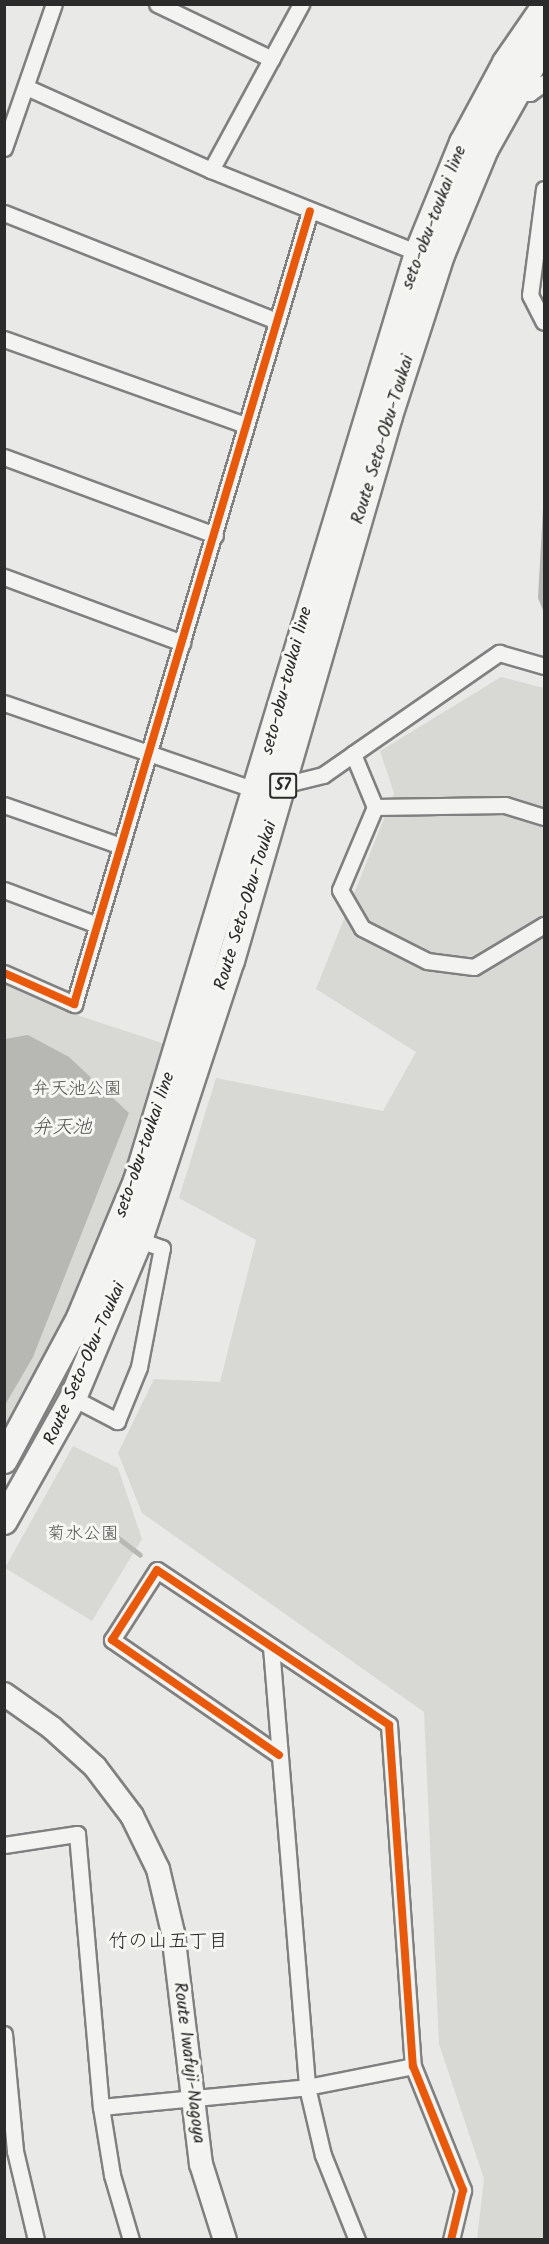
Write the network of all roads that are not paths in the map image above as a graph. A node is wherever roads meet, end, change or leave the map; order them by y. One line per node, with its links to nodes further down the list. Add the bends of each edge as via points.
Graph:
1 (54, 4): 8 (street)
2 (157, 4): 6 (street)
3 (301, 4): 6 (street)
4 (544, 8): 15 (main road, seto-obu-toukai line / 57, via 506,63 463,144)
5 (544, 44): 9 (main road, Route Seto-Obu-Toukai / 57)
6 (272, 59): 11 (street)
7 (544, 82): 9 (street, via 530,93)
8 (26, 87): 10 (street); 11 (street)
9 (514, 93): 28 (main road, Route Seto-Obu-Toukai / 57, via 485,149 441,255 389,416)
10 (4, 148)
11 (211, 170): 13 (street)
12 (544, 189): 17 (street, via 530,295)
13 (310, 211): 15 (street); 16 (street)
14 (4, 213): 16 (street)
15 (418, 253): 29 (main road, seto-obu-toukai line / 57, via 312,596)
16 (277, 321): 19 (street)
17 (544, 322)
18 (4, 339): 19 (street)
19 (246, 425): 21 (street)
20 (4, 457): 21 (street)
21 (215, 535): 23 (street)
22 (4, 577): 23 (street)
23 (182, 643): 27 (street)
24 (544, 666): 26 (street, via 499,653)
25 (4, 703): 27 (street)
26 (353, 753): 28 (street, via 323,775); 31 (street)
27 (150, 756): 29 (street); 33 (street)
28 (283, 785): 29 (street); 38 (main road, Route Seto-Obu-Toukai / 57)
29 (258, 791): 40 (main road, seto-obu-toukai line / 57, via 137,1181 81,1318)
30 (4, 805): 33 (street)
31 (375, 807): 32 (street, via 505,806); 36 (street, via 340,890 362,928 428,961 474,967)
32 (544, 817)
33 (121, 846): 35 (street)
34 (4, 890): 35 (street)
35 (97, 925): 37 (street, via 74,1004)
36 (544, 925)
37 (4, 973)
38 (140, 1240): 39 (main road, Route Seto-Obu-Toukai / 57); 39 (street, via 162,1248 139,1367 117,1421)
39 (73, 1398): 41 (main road, Route Seto-Obu-Toukai / 57)
40 (4, 1460)
41 (4, 1521)
42 (272, 1647): 44 (street); 44 (street, via 157,1570 112,1640); 47 (street, via 389,1725)
43 (4, 1694): 49 (main road, Route Iwafuji-Nagoya, via 52,1728 95,1767 132,1816 158,1869 172,1933)
44 (279, 1755): 48 (street)
45 (4, 1845): 51 (street, via 77,1833)
46 (4, 2034): 50 (street)
47 (413, 2066): 48 (street); 56 (street, via 463,2190)
48 (307, 2087): 49 (street); 55 (street, via 323,2155)
49 (191, 2099): 51 (street); 54 (main road, Route Iwafuji-Nagoya, via 201,2164)
50 (7, 2101): 52 (street)
51 (100, 2107): 53 (street, via 112,2175)
52 (36, 2240)
53 (131, 2240)
54 (225, 2240)
55 (357, 2240)
56 (451, 2240)

